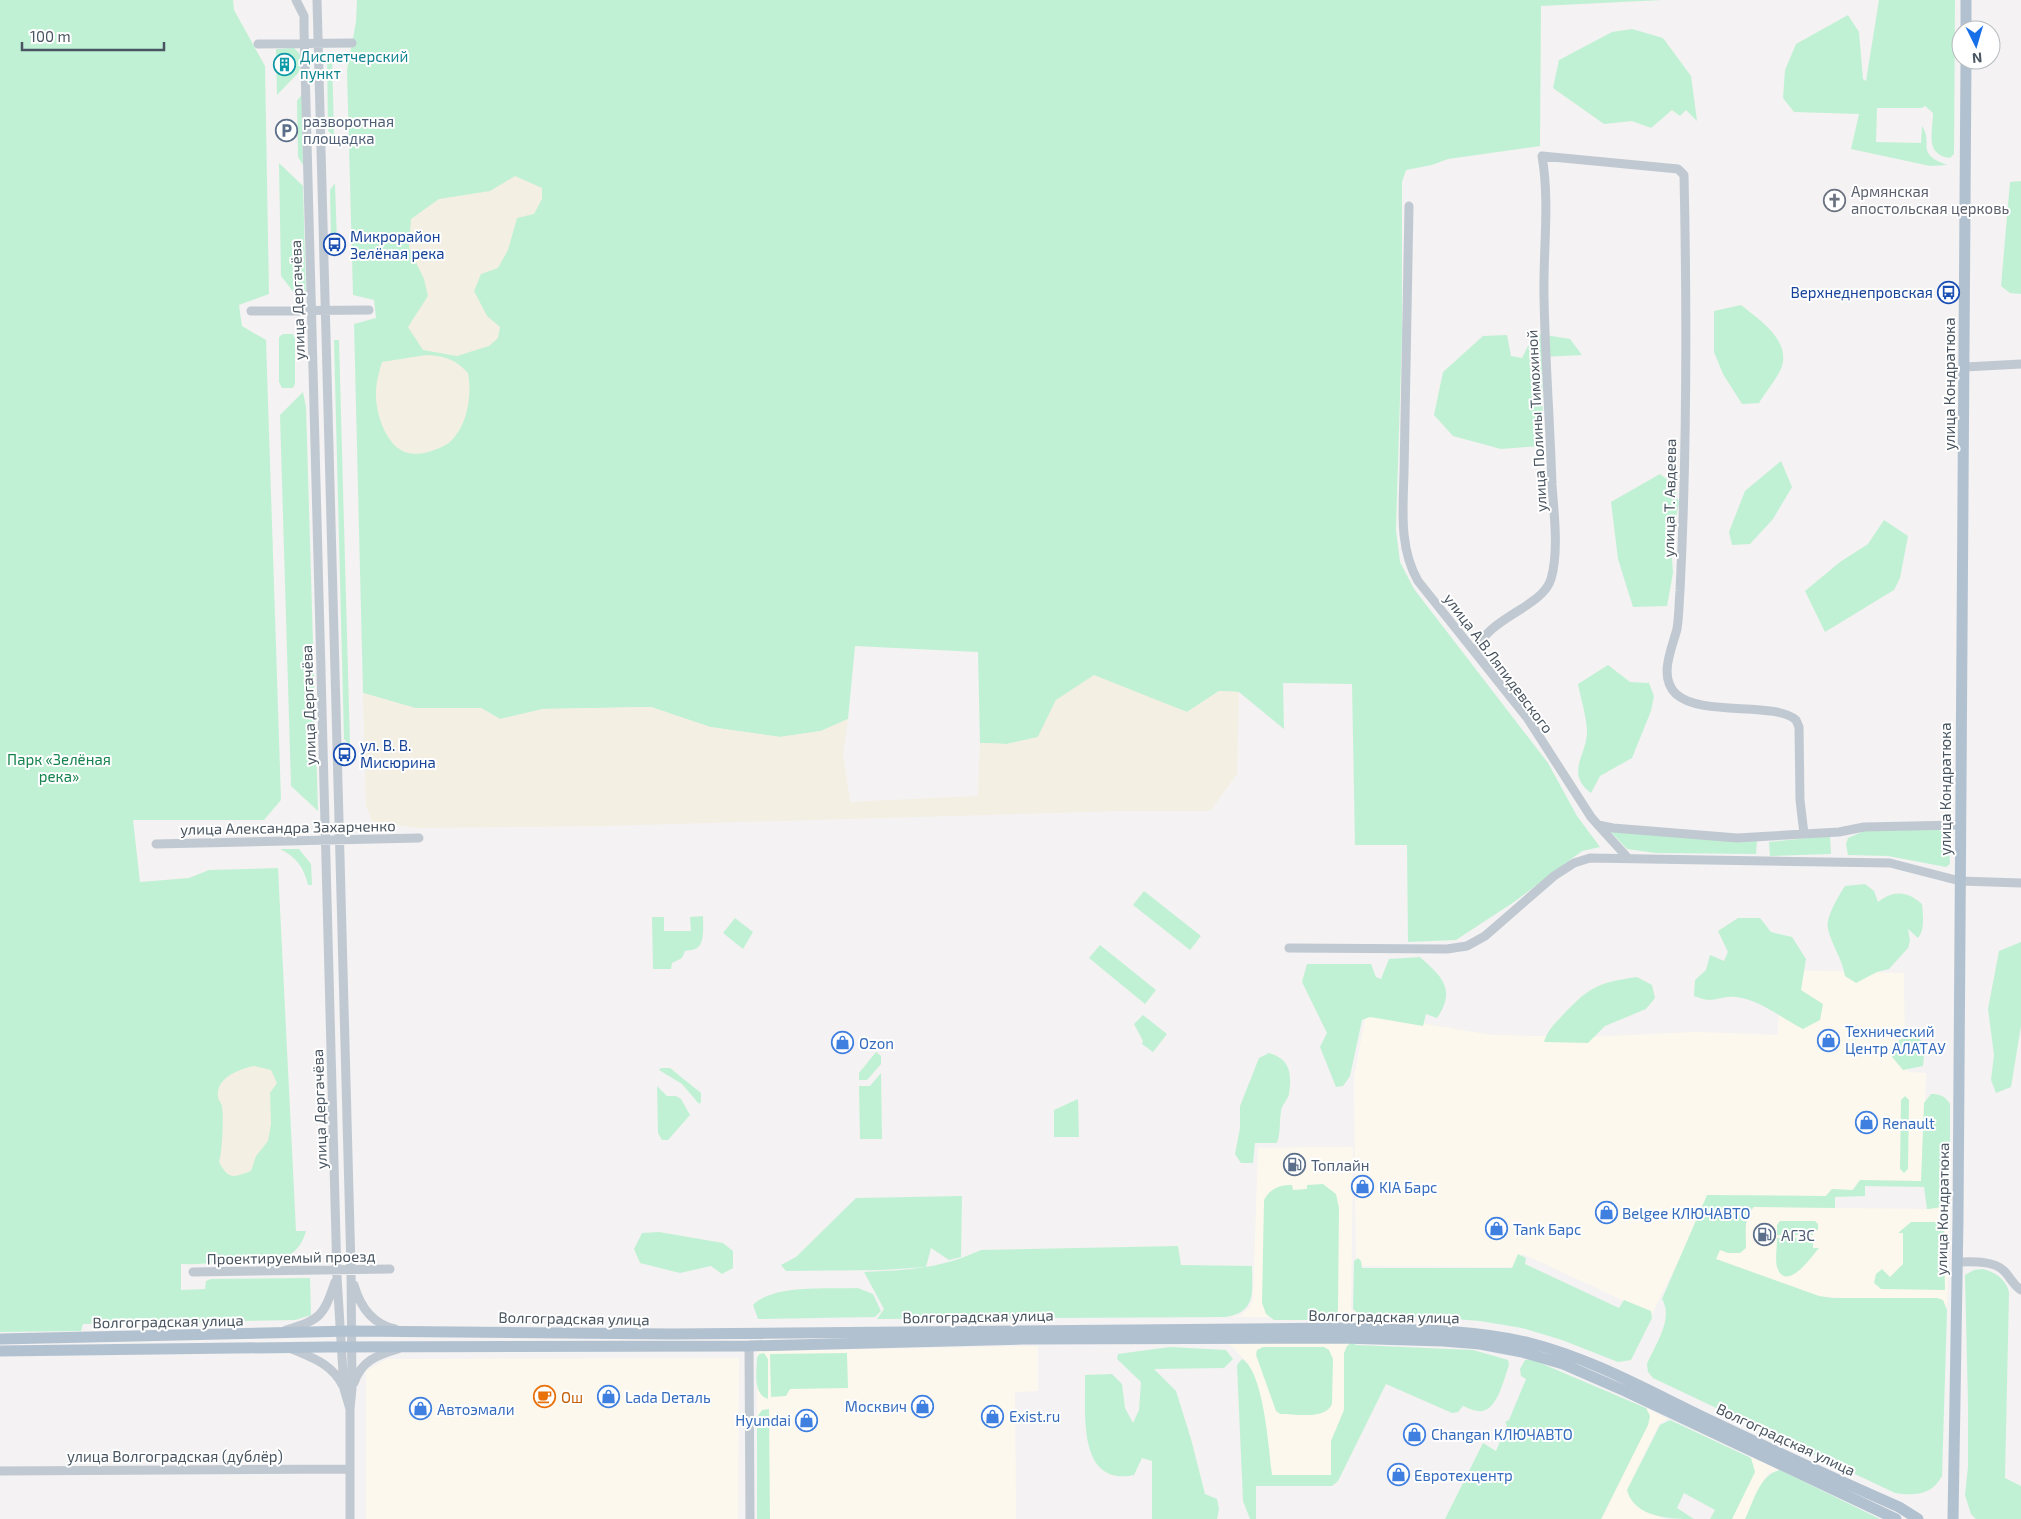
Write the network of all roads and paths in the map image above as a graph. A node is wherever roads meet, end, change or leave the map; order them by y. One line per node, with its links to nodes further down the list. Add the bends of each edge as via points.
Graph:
1 (296, 0): 5 (street, улица Дергачёва, via 304,16)
2 (316, 0): 6 (street, улица Дергачёва)
3 (1966, 0): 4 (main road)
4 (1966, 20)
5 (304, 43): 6 (street); 8 (street); 12 (street, улица Дергачёва)
6 (319, 43): 7 (street); 12 (street, улица Дергачёва)
7 (352, 43)
8 (258, 44)
9 (1966, 70): 16 (main road, улица Кондратюка)
10 (1542, 156): 17 (street, улица Полины Тимохиной, via 1545,176 1544,296 1555,536 1551,578 1547,589 1490,630); 20 (street, улица Т. Авдеева, via 1668,167 1678,169 1684,175 1687,288 1684,507 1679,614 1668,659 1669,681 1675,693 1686,700 1782,713 1796,720)
11 (1409, 206): 17 (street, улица А.В.Ляпидевского, via 1405,543 1411,569 1418,581)
12 (319, 310): 13 (street); 14 (street); 22 (street, улица Дергачёва); 23 (street, улица Дергачёва)
13 (369, 310)
14 (252, 311)
15 (2021, 364): 16 (street)
16 (1965, 367): 19 (main road, улица Кондратюка)
17 (1476, 651): 18 (street, улица А.В.Ляпидевского, via 1528,719)
18 (1598, 825): 20 (street, via 1736,838); 25 (street, улица А.В.Ляпидевского)
19 (1960, 825): 20 (street, via 1864,827); 26 (main road, улица Кондратюка)
20 (1804, 834)
21 (419, 838): 22 (street, улица Александра Захарченко)
22 (340, 839): 23 (street, улица Александра Захарченко); 32 (street, улица Дергачёва)
23 (326, 840): 24 (street, улица Александра Захарченко); 33 (street, улица Дергачёва)
24 (156, 844)
25 (1627, 858): 26 (street, via 1890,862); 28 (street, via 1590,858 1574,863 1554,876 1485,936 1467,946 1447,949)
26 (1960, 882): 27 (street); 29 (main road, улица Кондратюка)
27 (2021, 883)
28 (1289, 948)
29 (1957, 1262): 34 (street, via 2002,1268 2014,1286); 52 (main road, улица Кондратюка)
30 (390, 1269): 32 (street, Проектируемый проезд)
31 (193, 1272): 33 (street, Проектируемый проезд)
32 (351, 1272): 33 (street, Проектируемый проезд); 35 (street, улица Дергачёва); 36 (street, via 359,1303 365,1311 383,1325)
33 (337, 1273): 35 (street, улица Дергачёва); 37 (street, via 320,1316 309,1323)
34 (2021, 1290)
35 (345, 1331): 36 (main road, Волгоградская улица); 37 (main road, Волгоградская улица); 41 (street, улица Дергачёва)
36 (410, 1332): 38 (main road, Волгоградская улица)
37 (276, 1333): 39 (main road, Волгоградская улица)
38 (906, 1337): 40 (main road, Волгоградская улица); 50 (main road, Волгоградская улица, via 1342,1338 1480,1344 1563,1364); 51 (main road, Волгоградская улица, via 1342,1328 1482,1334 1542,1347 1603,1370 1899,1507)
39 (0, 1339)
40 (749, 1346): 42 (main road, Волгоградская улица); 49 (street)
41 (346, 1347): 42 (main road, Волгоградская улица); 43 (main road, Волгоградская улица); 45 (street, улица Дергачёва)
42 (407, 1347): 45 (street, via 367,1362)
43 (290, 1348): 44 (main road, Волгоградская улица); 45 (street, via 327,1365)
44 (0, 1351)
45 (348, 1389): 46 (street, улица Дергачёва)
46 (349, 1469): 47 (street, улица Волгоградская (дублёр)); 48 (street, улица Дергачёва)
47 (0, 1471)
48 (350, 1519)
49 (750, 1519)
50 (1896, 1519)
51 (1918, 1519)
52 (1952, 1519)

